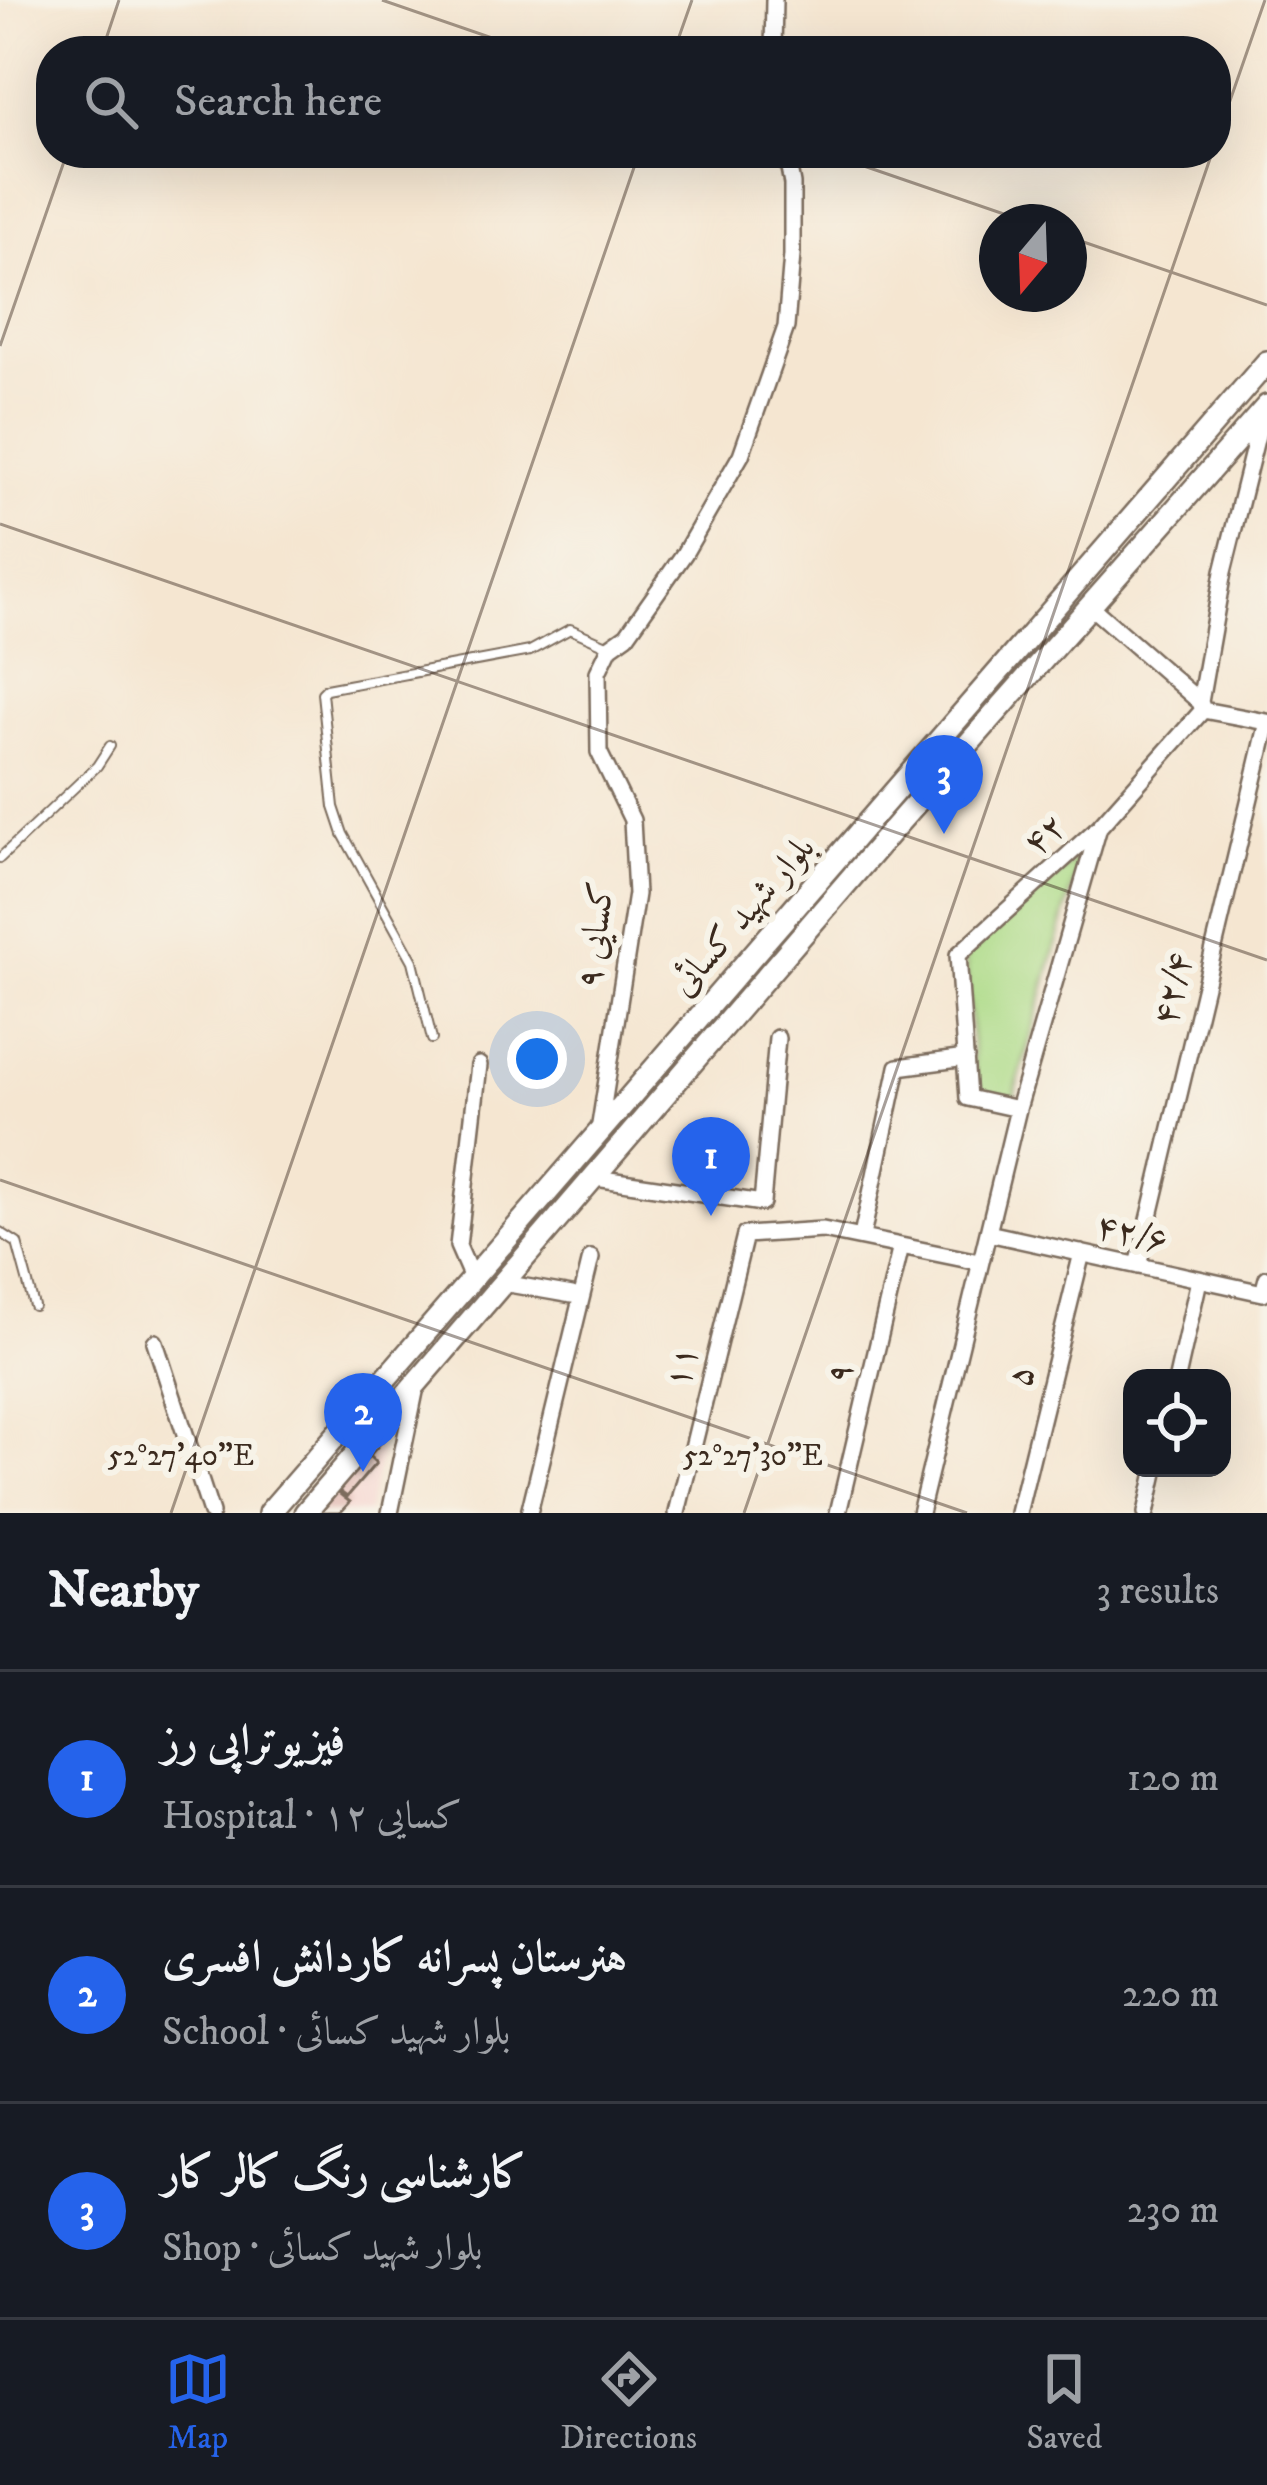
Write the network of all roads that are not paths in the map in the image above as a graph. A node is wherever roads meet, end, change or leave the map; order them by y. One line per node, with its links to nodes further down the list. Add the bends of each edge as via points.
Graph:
1 (773, 0): 2 (street)
2 (773, 36)
3 (789, 168): 7 (street, via 786,327 741,455 684,554)
4 (1267, 362): 11 (main road, بلوار شهید کسائی)
5 (1265, 409): 6 (main road, بلوار شهید کسائی); 8 (street, via 1223,572)
6 (1091, 607): 8 (street); 11 (main road, بلوار شهید کسائی)
7 (610, 647): 15 (lane, via 569,629 530,651 322,693 334,808 413,961); 19 (street, ۹ کسایی, via 598,672 599,752 632,820 636,894)
8 (1202, 706): 9 (street); 12 (street)
9 (1267, 724): 28 (street, ۴۲/۴)
10 (110, 746): 13 (lane)
11 (886, 820): 19 (main road, بلوار شهید کسائی); 20 (main road, بلوار شهید کسائی)
12 (1099, 827): 16 (street, ۴۲, via 958,955); 18 (street, ۴۲)
13 (0, 858)
14 (777, 1038): 20 (street, via 762,1203)
15 (432, 1039)
16 (966, 1058): 18 (street, ۴۲, via 968,1098); 23 (street, via 898,1067)
17 (479, 1065): 29 (street, via 458,1246)
18 (1018, 1109): 22 (street, ۴۲)
19 (598, 1131): 29 (main road, بلوار شهید کسائی)
20 (596, 1178): 31 (main road, بلوار شهید کسائی)
21 (0, 1232): 34 (lane, via 16,1244)
22 (988, 1233): 25 (street, ۴۲/۶); 27 (street, ۴۲)
23 (862, 1236): 24 (street); 44 (street, ۱۱, via 746,1235)
24 (902, 1246): 27 (street); 45 (street, ۹)
25 (1082, 1253): 28 (street, ۴۲/۶); 47 (street, ۵)
26 (590, 1258): 43 (street)
27 (979, 1262): 46 (street, ۴۲)
28 (1138, 1267): 30 (street, ۴۲/۶)
29 (472, 1278): 40 (main road, بلوار شهید کسائی)
30 (1199, 1280): 32 (street, ۴۲/۶); 36 (street)
31 (503, 1283): 33 (street); 37 (main road, بلوار شهید کسائی)
32 (1265, 1286)
33 (572, 1295)
34 (34, 1306)
35 (155, 1342): 39 (street)
36 (1179, 1369)
37 (417, 1383): 41 (main road, بلوار شهید کسائی); 42 (street)
38 (1154, 1477): 48 (street)
39 (211, 1513)
40 (269, 1513)
41 (305, 1513)
42 (390, 1513)
43 (529, 1513)
44 (677, 1513)
45 (838, 1513)
46 (920, 1513)
47 (1018, 1513)
48 (1146, 1513)

